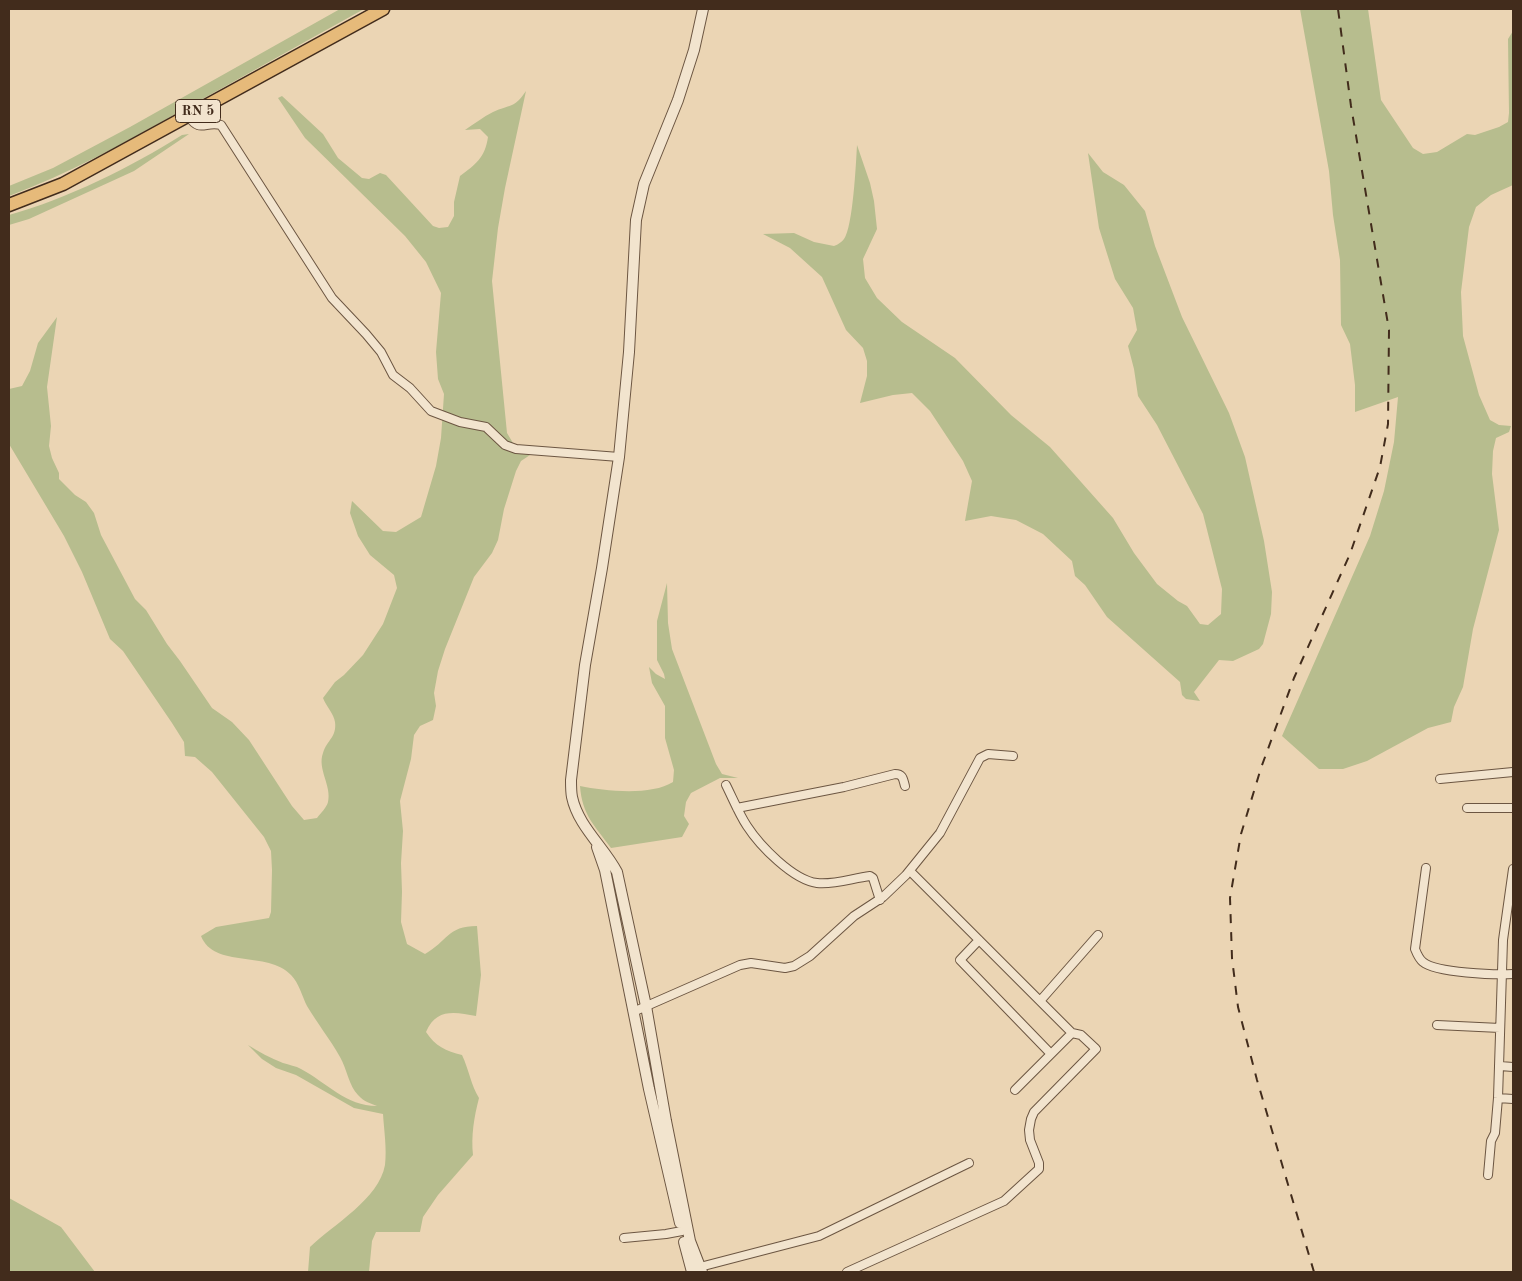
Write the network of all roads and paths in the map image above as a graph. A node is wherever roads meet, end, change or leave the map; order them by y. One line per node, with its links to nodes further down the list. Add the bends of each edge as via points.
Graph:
1 (383, 9): 3 (main road, RN 5)
2 (703, 9): 5 (street, via 694,50 644,184 636,220)
3 (188, 116): 4 (main road, RN 5, via 63,184); 5 (street, via 195,125 221,125 332,298 381,352 392,375 410,388 431,411 486,427 504,445 516,449)
4 (9, 205)
5 (619, 457): 14 (street, via 585,665 571,780 572,796)
6 (1013, 756): 17 (street, via 988,754 980,758 940,832)
7 (1513, 772): 8 (street)
8 (1440, 779)
9 (726, 785): 11 (street)
10 (905, 786): 11 (street, via 902,776 895,774)
11 (737, 808): 18 (street, via 758,841 797,875 809,882 824,884 870,876)
12 (1467, 808): 13 (street)
13 (1513, 808)
14 (595, 841): 23 (street, via 618,872); 24 (street, via 607,878)
15 (1426, 868): 22 (street, via 1415,949 1419,957 1431,966)
16 (1513, 869): 22 (street)
17 (910, 870): 18 (street); 20 (street)
18 (880, 900): 26 (street, via 854,916 810,956 794,966 740,965)
19 (1098, 935): 25 (street)
20 (980, 940): 25 (street); 31 (street, via 960,960)
21 (1513, 974): 22 (street)
22 (1501, 975): 29 (street)
23 (643, 992): 24 (street); 26 (street)
24 (630, 996): 27 (street)
25 (1040, 1001): 30 (street)
26 (646, 1006): 27 (street); 41 (street)
27 (633, 1012): 39 (street)
28 (1437, 1025): 29 (street)
29 (1500, 1028): 32 (street)
30 (1072, 1034): 31 (street); 42 (street, via 1081,1035 1096,1049 1038,1107 1031,1119 1030,1140 1039,1163 1033,1175 1004,1201)
31 (1051, 1054): 34 (street)
32 (1500, 1066): 33 (street); 35 (street)
33 (1513, 1067)
34 (1014, 1090)
35 (1498, 1098): 36 (street); 38 (street)
36 (1513, 1099)
37 (969, 1163): 41 (street, via 819,1236)
38 (1488, 1175)
39 (682, 1231): 40 (street); 41 (street)
40 (624, 1238)
41 (696, 1270)
42 (847, 1272)

